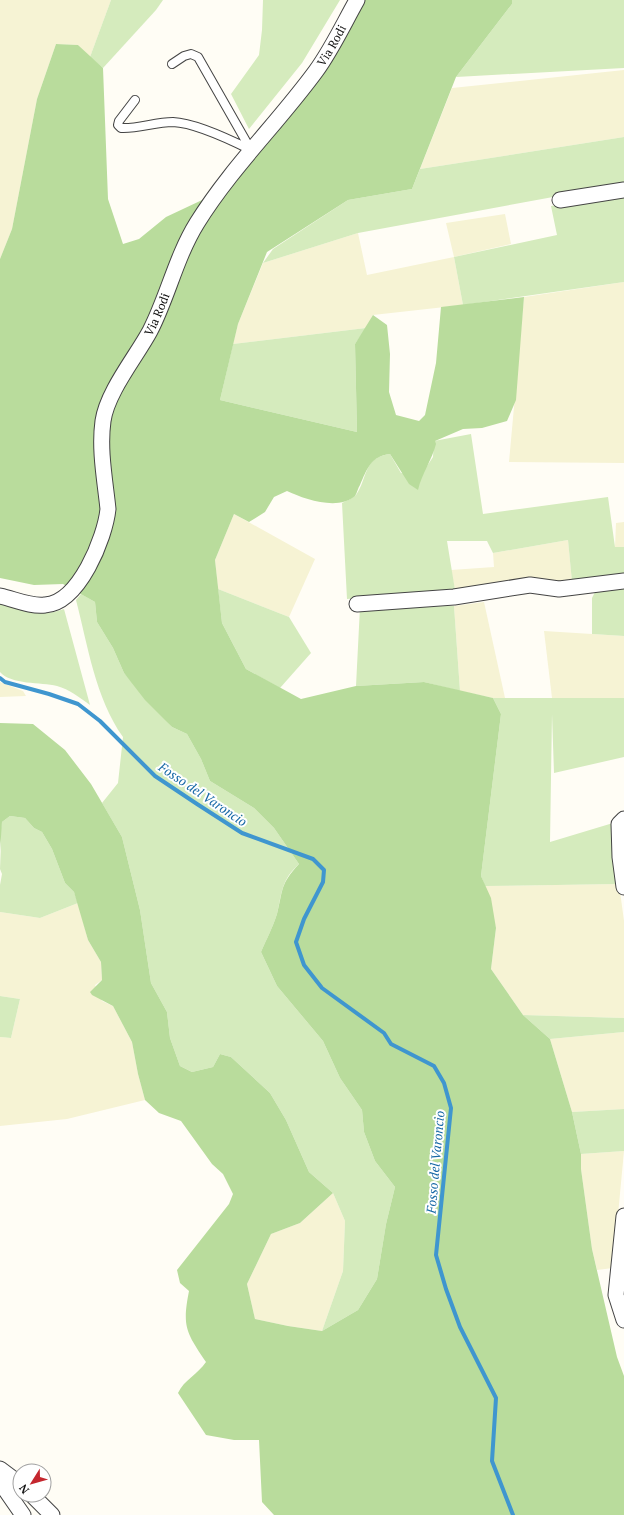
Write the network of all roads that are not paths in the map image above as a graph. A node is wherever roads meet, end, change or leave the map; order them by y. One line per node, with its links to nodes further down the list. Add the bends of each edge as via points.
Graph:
1 (357, 0): 4 (street, Via Rodi, via 317,70)
2 (172, 64): 4 (lane, via 191,54 198,57)
3 (135, 100): 4 (lane, via 119,121 118,125 121,128 182,123 229,139)
4 (251, 150): 8 (street, Via Rodi, via 217,193 185,243 150,330 109,402 103,420 102,439 107,517 82,577 68,595 46,606)
5 (624, 190): 6 (street)
6 (560, 200)
7 (624, 581): 9 (street, via 559,589 530,585 454,597)
8 (0, 596)
9 (357, 604)
10 (624, 819): 11 (street, via 619,824)
11 (624, 887)
12 (624, 1216): 13 (street, via 616,1295)
13 (624, 1320)
14 (0, 1469): 15 (street)
15 (12, 1478)
16 (0, 1482): 18 (street)
17 (40, 1503): 19 (street)
18 (23, 1515)
19 (52, 1515)

